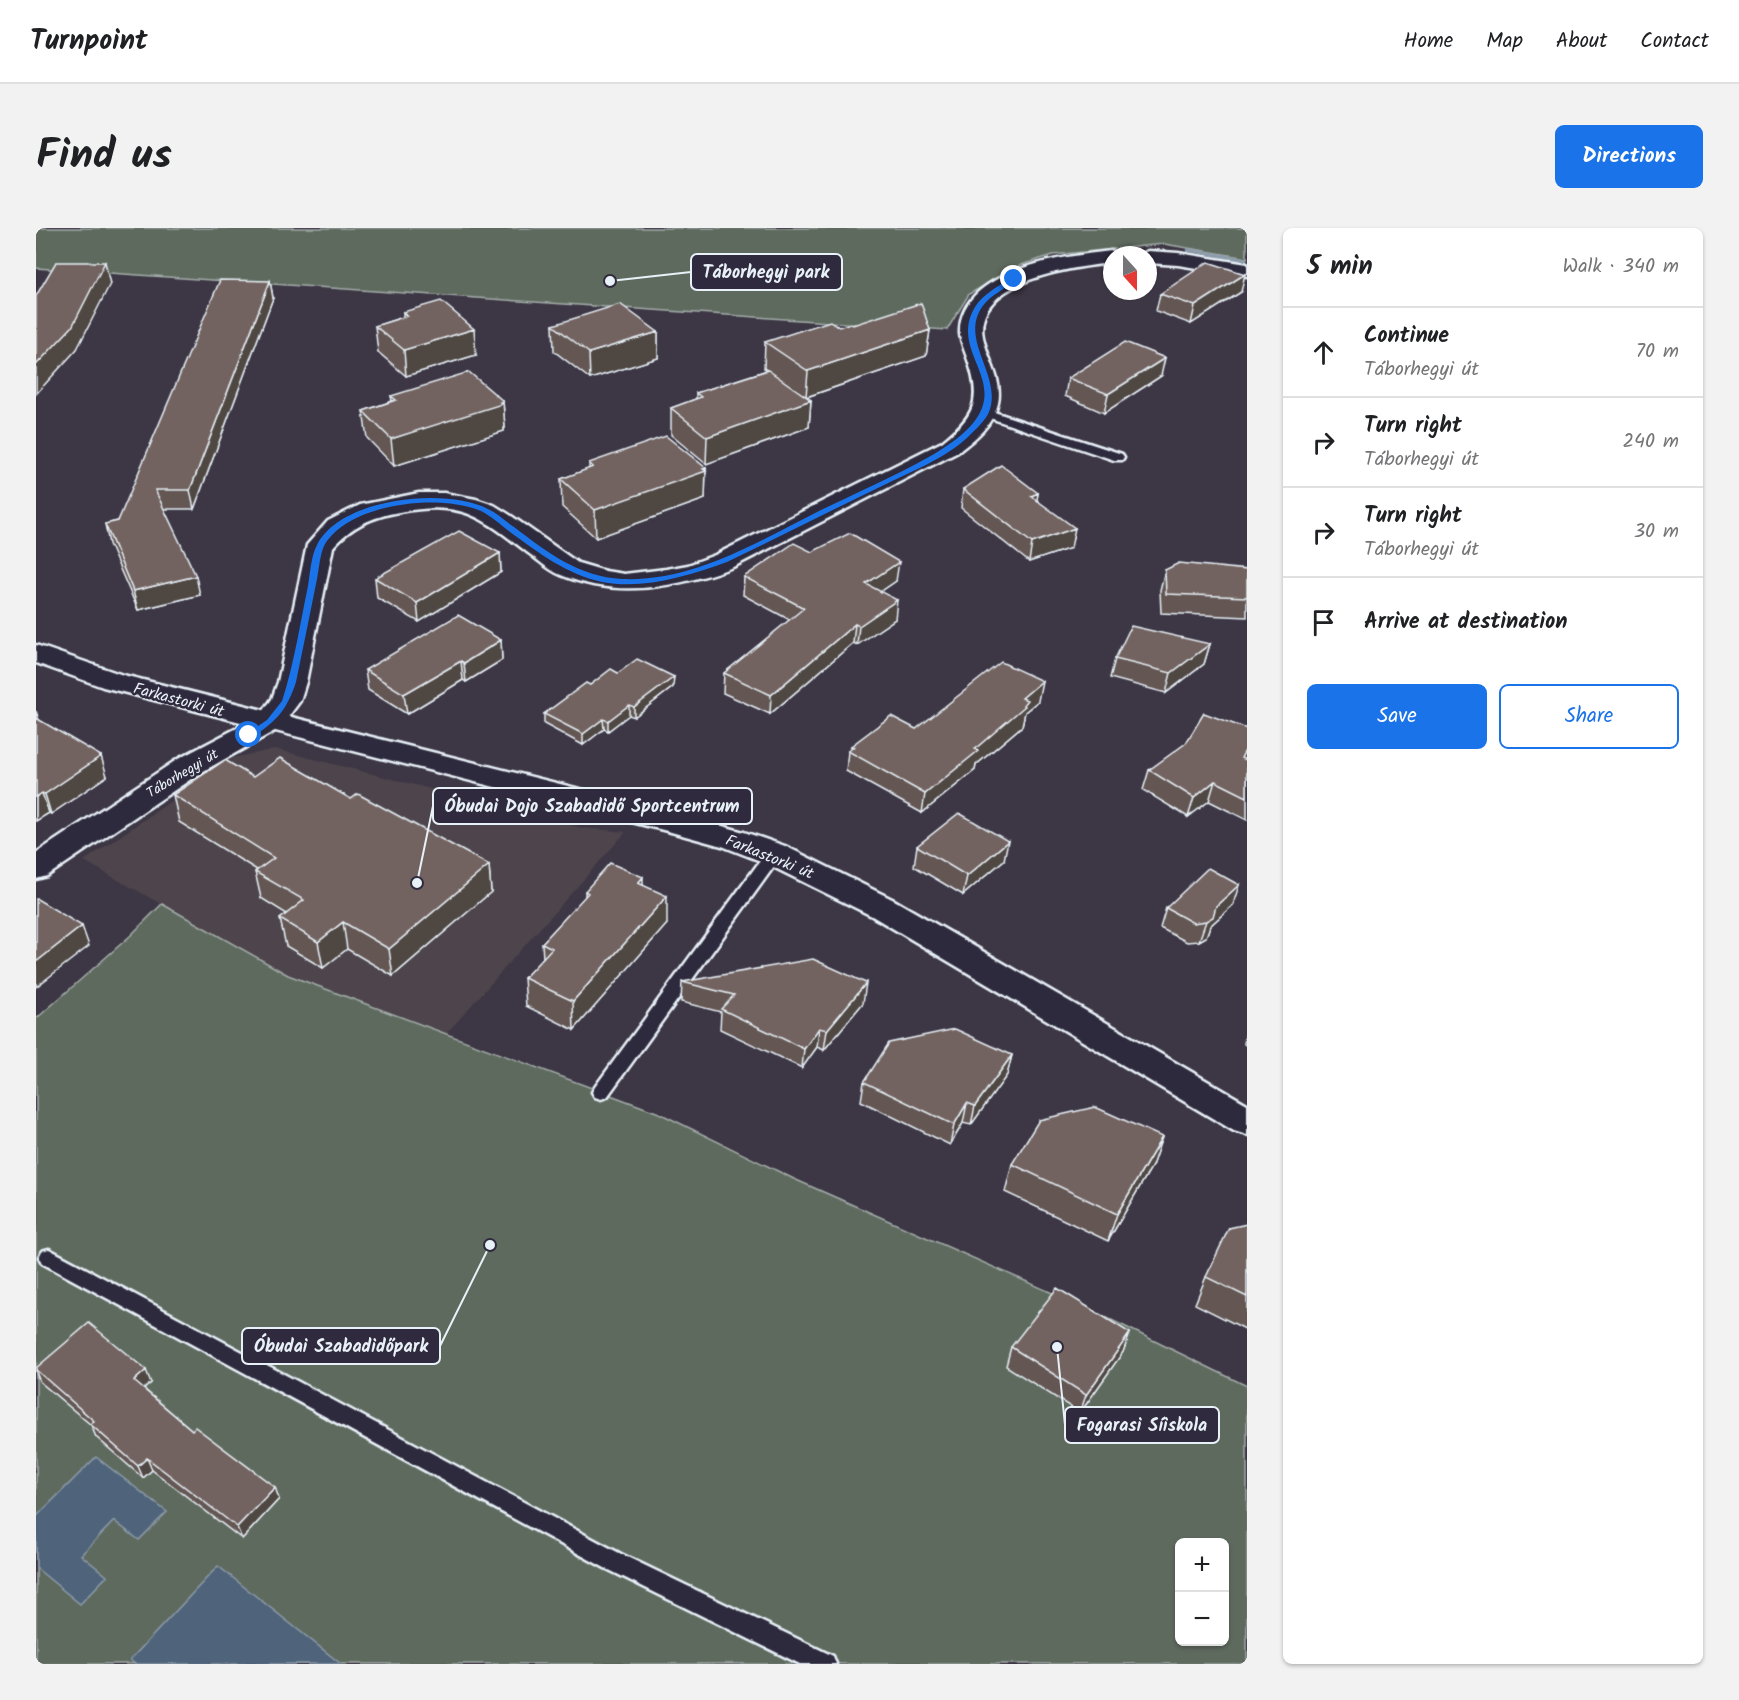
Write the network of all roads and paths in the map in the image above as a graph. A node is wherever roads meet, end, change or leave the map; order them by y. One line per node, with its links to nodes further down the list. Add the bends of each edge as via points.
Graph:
1 (1103, 258): 4 (street, via 1060,263 1034,271 998,288 978,308 971,329 987,380)
2 (1157, 258): 3 (street)
3 (1247, 270)
4 (985, 413): 5 (lane); 7 (street, Táborhegyi út, via 966,436 930,459 724,561 666,577 624,582 585,575 553,560 493,515 467,504 419,501 392,504 353,516 336,526 320,545 292,682 286,701)
5 (1118, 457)
6 (36, 653): 7 (street, Farkastorki út, via 113,681)
7 (270, 722): 8 (street, Farkastorki út, via 672,822); 9 (street, Táborhegyi út, via 189,766)
8 (774, 854): 10 (lane); 11 (street, Farkastorki út, via 883,908)
9 (36, 868)
10 (601, 1092)
11 (1247, 1121)
12 (50, 1257): 13 (lane, via 613,1561)
13 (825, 1664)

